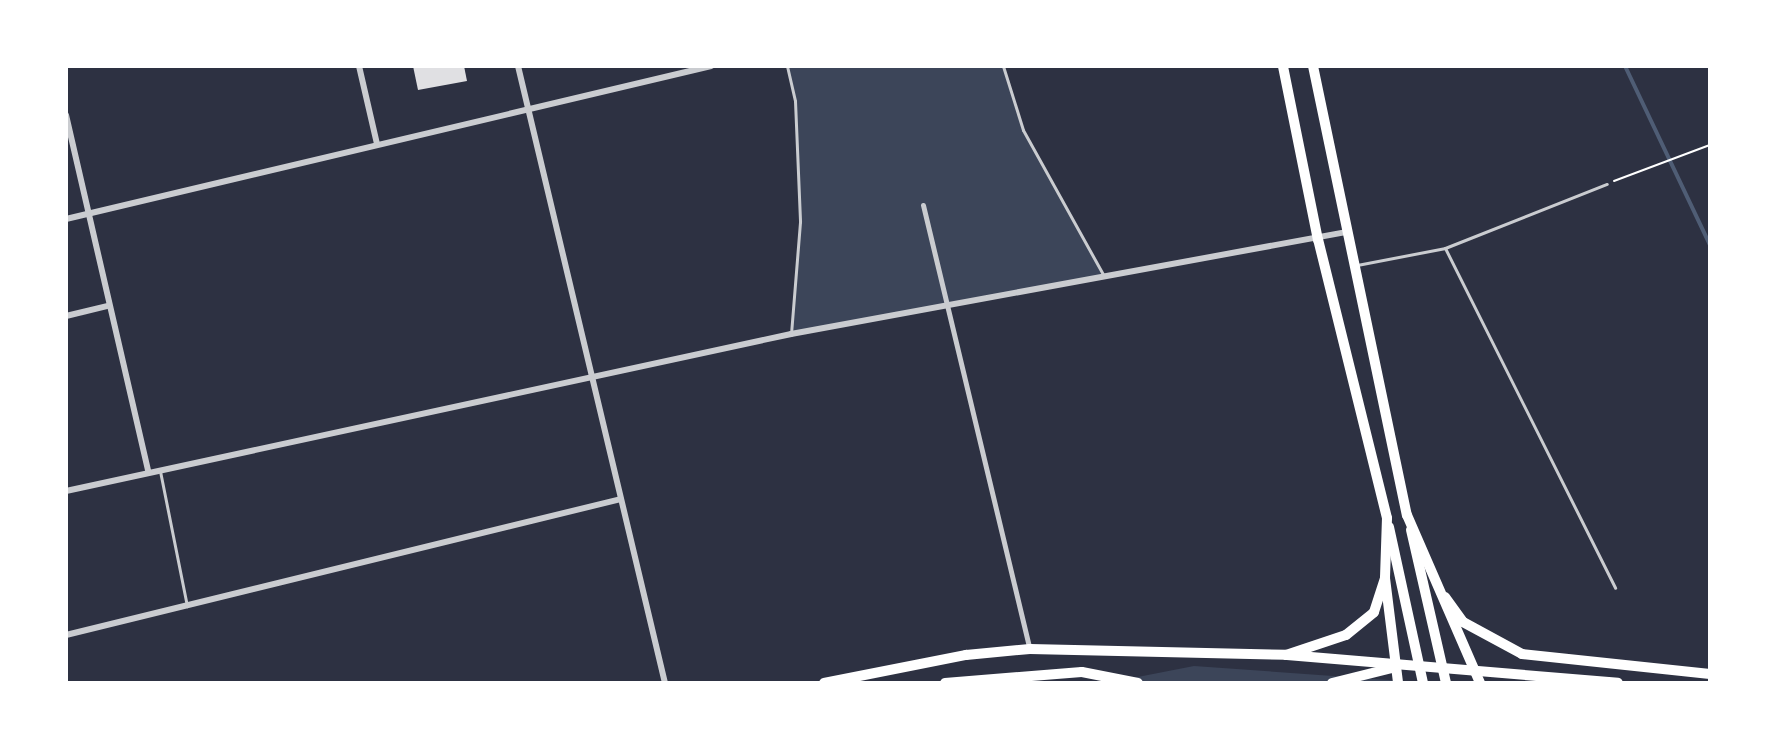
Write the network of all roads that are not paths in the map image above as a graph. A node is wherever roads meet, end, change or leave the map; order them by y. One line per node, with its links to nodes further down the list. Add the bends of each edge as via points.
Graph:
1 (359, 66): 10 (street)
2 (518, 66): 8 (street)
3 (711, 66): 8 (street)
4 (786, 66): 23 (lane, via 795,101 800,222)
5 (1003, 66): 19 (lane, via 1023,130)
6 (1283, 66): 16 (main road)
7 (1313, 66): 15 (main road)
8 (528, 110): 10 (street); 24 (street)
9 (66, 118): 13 (street)
10 (377, 144): 13 (street)
11 (1607, 184): 17 (lane)
12 (922, 205): 21 (street)
13 (87, 215): 14 (street); 20 (street)
14 (66, 219)
15 (1346, 232): 16 (street); 18 (main road)
16 (1318, 240): 19 (street); 30 (main road)
17 (1445, 248): 18 (lane); 32 (lane)
18 (1353, 266): 29 (main road)
19 (1105, 278): 21 (street)
20 (107, 306): 22 (street); 26 (street)
21 (949, 306): 23 (street); 36 (street)
22 (66, 316)
23 (791, 334): 24 (street)
24 (593, 381): 25 (street); 28 (street)
25 (159, 469): 26 (street); 34 (lane)
26 (148, 471): 27 (street)
27 (66, 491)
28 (621, 500): 34 (street); 41 (street)
29 (1407, 515): 33 (main road); 48 (main road)
30 (1387, 518): 31 (main road); 47 (main road)
31 (1385, 578): 37 (main road, via 1374,612 1346,636); 46 (main road, via 1396,636)
32 (1615, 588)
33 (1443, 594): 39 (main road, via 1463,622 1522,654); 49 (main road)
34 (187, 606): 35 (street)
35 (66, 635)
36 (1030, 649): 37 (main road); 42 (main road, via 966,655)
37 (1286, 655): 38 (main road)
38 (1407, 665): 40 (main road); 45 (main road)
39 (1710, 674)
40 (1584, 681): 50 (main road)
41 (665, 683)
42 (824, 683)
43 (945, 683): 44 (main road, via 1082,672)
44 (1138, 683)
45 (1332, 683)
46 (1398, 683)
47 (1423, 683)
48 (1446, 683)
49 (1480, 683)
50 (1618, 683)

